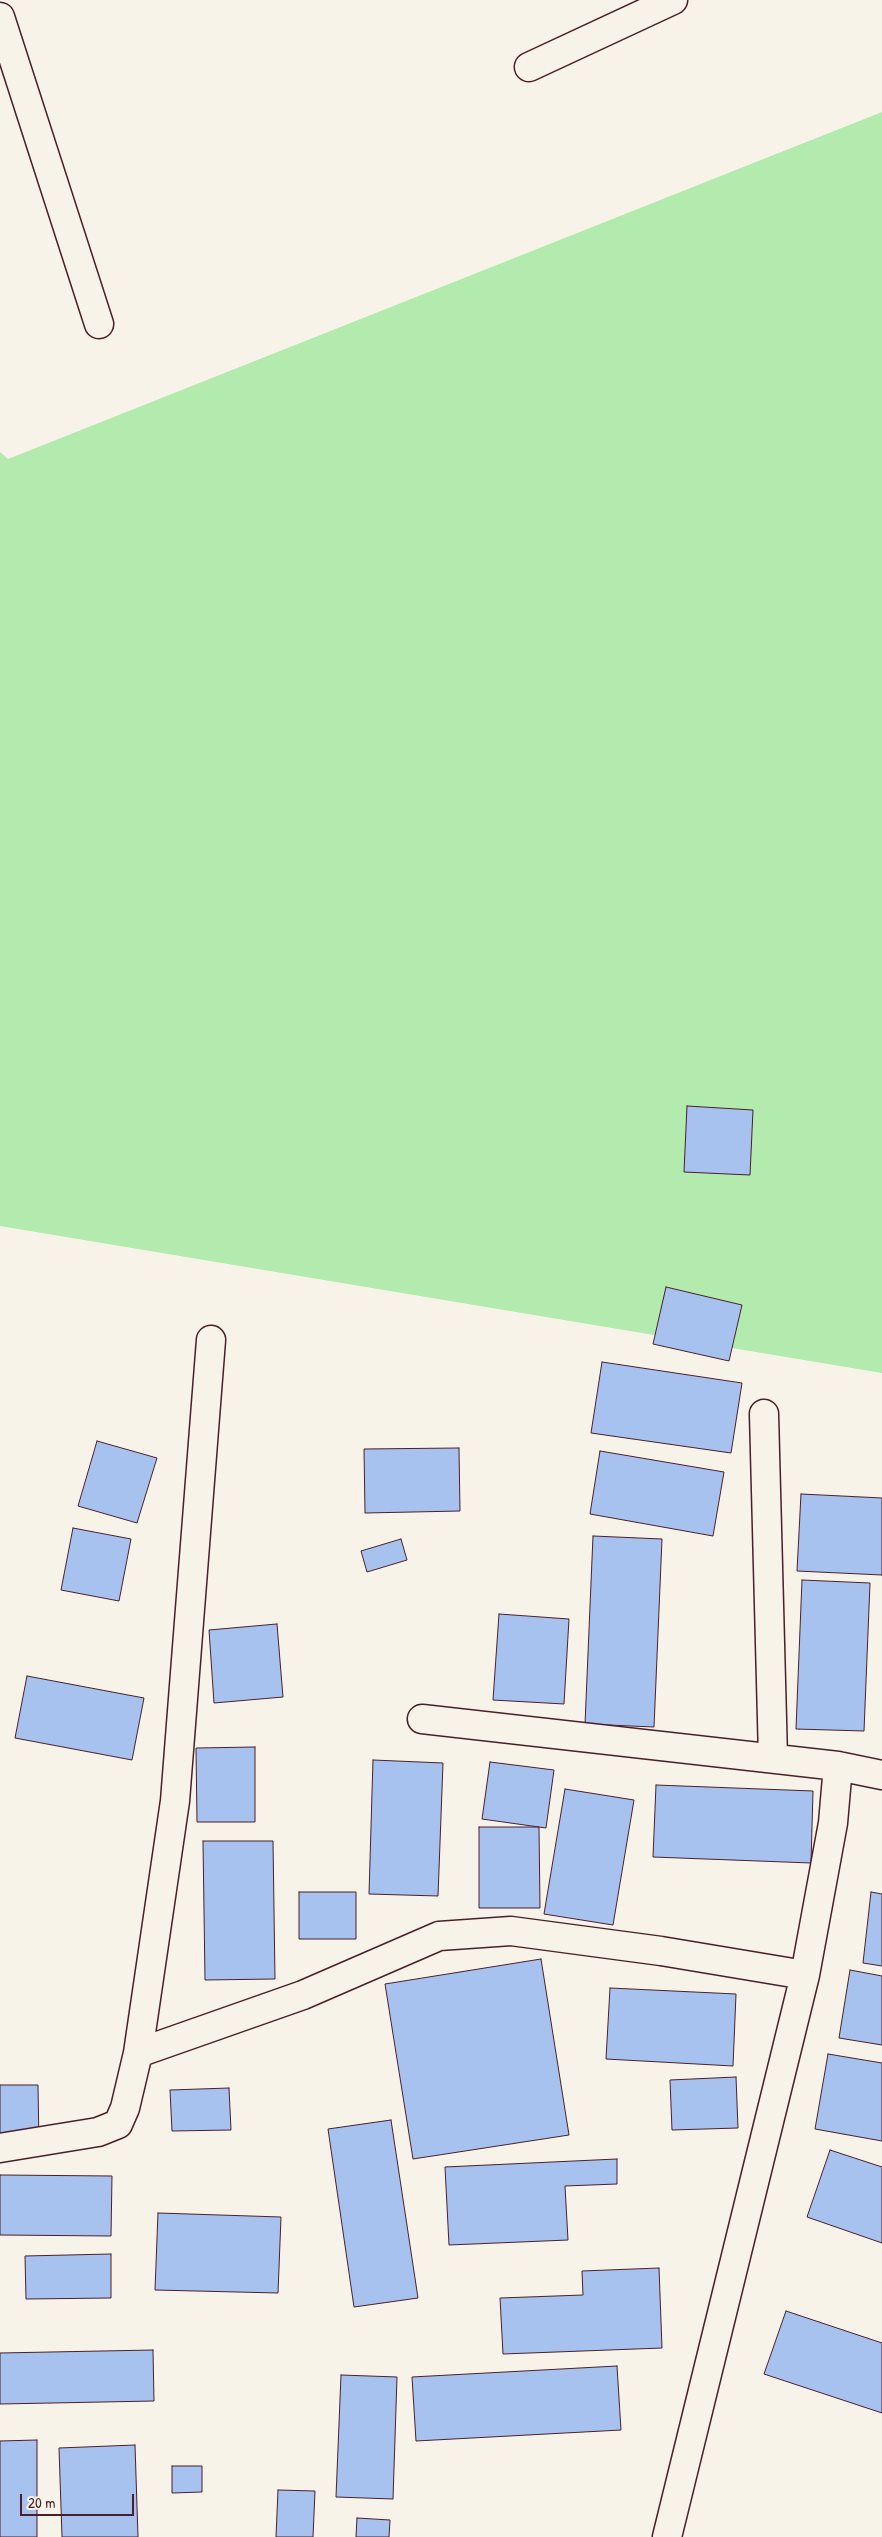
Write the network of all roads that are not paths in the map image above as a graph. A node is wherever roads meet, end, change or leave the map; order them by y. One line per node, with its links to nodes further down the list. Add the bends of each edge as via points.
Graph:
1 (673, 0): 3 (street)
2 (0, 16): 4 (street)
3 (529, 67)
4 (99, 324)
5 (210, 1340): 12 (street, via 175,1801)
6 (764, 1414): 8 (street)
7 (422, 1719): 8 (street)
8 (773, 1758): 9 (street)
9 (838, 1766): 10 (street); 11 (street, via 833,1823)
10 (882, 1775)
11 (805, 1975): 12 (street, via 511,1931 439,1936 303,1995); 14 (street)
12 (138, 2053): 13 (street, via 118,2124 98,2132)
13 (0, 2148)
14 (667, 2537)

